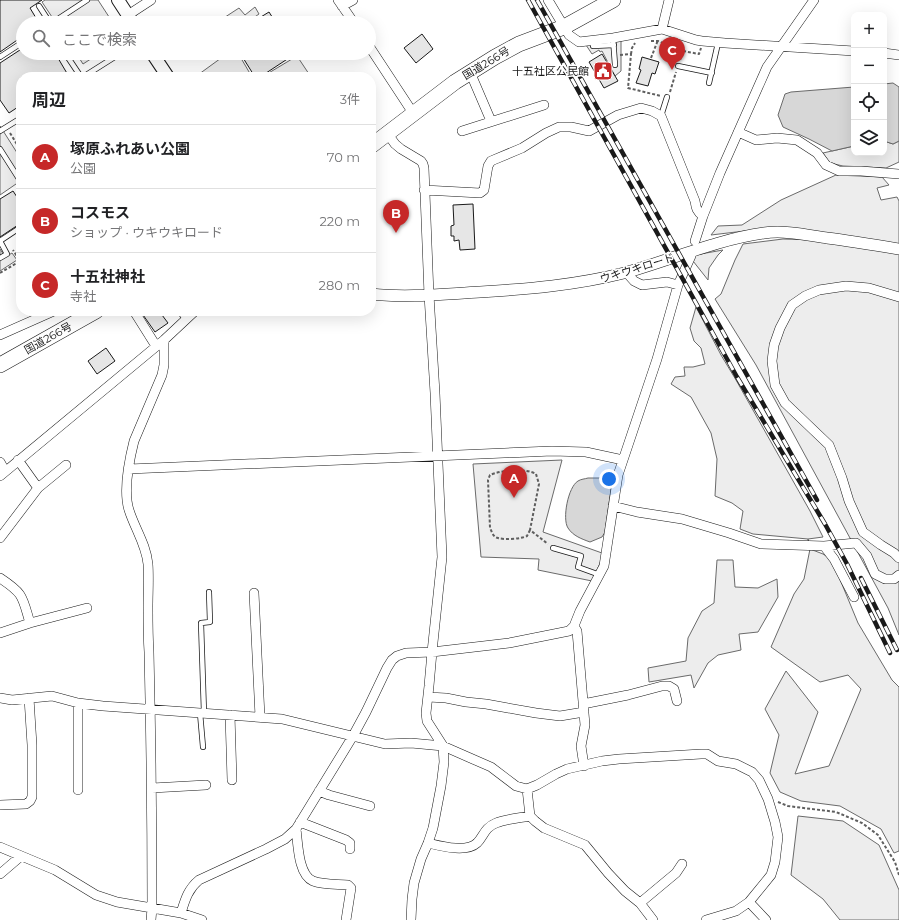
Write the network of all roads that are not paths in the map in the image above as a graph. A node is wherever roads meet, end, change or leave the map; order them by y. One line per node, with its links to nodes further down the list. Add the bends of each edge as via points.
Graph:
1 (87, 0): 12 (lane)
2 (118, 0): 13 (main road)
3 (151, 0): 14 (street)
4 (353, 0): 9 (street)
5 (548, 0): 16 (street)
6 (613, 0): 16 (highway, 国道266号)
7 (669, 0): 17 (street)
8 (814, 0): 20 (street)
9 (340, 3): 15 (street)
10 (39, 6): 11 (lane)
11 (46, 16)
12 (62, 16)
13 (128, 16)
14 (133, 16)
15 (349, 16)
16 (564, 27): 18 (street, via 573,39 579,42); 35 (highway, 国道266号, via 519,44)
17 (662, 29): 18 (street); 19 (street, via 696,40)
18 (614, 41): 30 (lane)
19 (718, 43): 20 (street); 36 (lane)
20 (782, 46): 22 (street); 46 (street, via 767,67)
21 (16, 47): 25 (lane)
22 (851, 51)
23 (887, 53): 24 (street)
24 (899, 55)
25 (0, 57)
26 (376, 57): 40 (street)
27 (70, 60): 32 (lane)
28 (110, 60): 33 (lane)
29 (157, 60): 34 (main road)
30 (615, 66)
31 (678, 66): 36 (lane)
32 (78, 72)
33 (90, 72)
34 (165, 72)
35 (470, 72): 40 (highway, 国道266号); 43 (street)
36 (712, 73): 37 (lane)
37 (709, 83)
38 (667, 97): 41 (lane)
39 (544, 105): 43 (street)
40 (413, 114): 47 (highway, 国道266号)
41 (661, 116): 52 (street, via 642,108 618,115 589,130 571,127 546,133 522,148 491,160 484,190 480,193); 53 (street, via 696,208)
42 (16, 121): 44 (lane)
43 (491, 121): 45 (street)
44 (0, 131)
45 (462, 131)
46 (738, 132): 51 (street, via 756,140 797,140 817,153 826,165 840,171); 53 (street)
47 (387, 133): 48 (highway, 国道266号); 52 (street, via 395,144 423,164)
48 (376, 142)
49 (0, 149): 50 (lane)
50 (16, 174)
51 (899, 174)
52 (424, 190): 63 (street)
53 (703, 216): 56 (street)
54 (16, 230): 55 (lane)
55 (0, 241): 59 (lane, via 7,254)
56 (695, 241)
57 (899, 249): 60 (street, ウキウキロード, via 810,235 765,233 703,247)
58 (691, 256): 61 (street)
59 (0, 258)
60 (626, 272): 61 (street, via 642,285 667,282); 63 (street, ウキウキロード, via 592,281 545,288)
61 (678, 285): 77 (street, via 657,359)
62 (376, 294): 63 (street, ウキウキロード)
63 (429, 295): 75 (street)
64 (899, 297): 87 (street, via 869,288 846,286 819,290 806,296 792,306 780,328 772,361 775,385 785,403 829,445 863,532)
65 (43, 316): 71 (street)
66 (87, 316): 74 (highway, 国道266号)
67 (137, 316): 73 (street)
68 (183, 316): 70 (lane)
69 (190, 316): 70 (street)
70 (186, 320): 72 (street)
71 (0, 335)
72 (164, 340): 73 (street); 80 (street, via 162,375 134,441)
73 (156, 346): 76 (street)
74 (0, 365)
75 (437, 456): 77 (street, via 552,451 586,452); 80 (street); 98 (street, via 442,557)
76 (18, 460): 81 (street); 82 (street)
77 (623, 460): 83 (street)
78 (0, 462): 81 (street)
79 (66, 465): 82 (street)
80 (129, 469): 105 (street, via 127,501 145,548 148,565)
81 (3, 474)
82 (38, 488): 84 (street)
83 (613, 506): 85 (street, via 682,519 761,544); 88 (street, via 607,552)
84 (0, 538)
85 (824, 546): 89 (street, via 856,543 867,556 875,574 885,580 894,579); 93 (street, via 830,552)
86 (553, 548): 88 (lane, via 581,556 578,567)
87 (899, 558)
88 (600, 575): 96 (street)
89 (899, 575)
90 (0, 578): 95 (street, via 23,597)
91 (209, 592): 106 (lane, via 210,622 201,623)
92 (254, 593): 108 (street)
93 (854, 597)
94 (87, 608): 95 (street)
95 (30, 623): 97 (street)
96 (574, 626): 98 (street, via 569,631 516,642); 104 (street, via 577,631)
97 (0, 633)
98 (432, 652): 99 (street); 109 (street, via 406,653 392,660)
99 (428, 697): 104 (street, via 560,716); 110 (street, via 427,721)
100 (0, 698): 101 (street)
101 (29, 698): 103 (street, via 52,696); 119 (street, via 32,797 26,804)
102 (677, 701): 104 (street, via 674,689 662,686)
103 (78, 702): 105 (street); 117 (street)
104 (583, 708): 112 (street, via 585,725 581,746)
105 (150, 709): 106 (street); 115 (street)
106 (202, 713): 107 (street); 111 (lane)
107 (230, 715): 108 (street); 113 (street)
108 (260, 717): 109 (street, via 292,721)
109 (353, 736): 110 (street, via 392,744); 118 (street)
110 (443, 746): 116 (street, via 491,767 516,786); 123 (street, via 441,786)
111 (203, 747)
112 (584, 766): 116 (street, via 562,772); 129 (street, via 619,759 707,754 718,761 736,764 752,772 768,799 778,837 771,875)
113 (232, 780)
114 (206, 785): 115 (street)
115 (152, 788): 131 (street)
116 (527, 789): 121 (street)
117 (78, 790)
118 (319, 791): 120 (street); 122 (street)
119 (0, 805)
120 (370, 806)
121 (530, 816): 123 (street, via 496,823 483,832 477,843 470,847 458,848); 130 (street, via 544,828 585,845 625,891)
122 (298, 825): 125 (street, via 346,840 350,843); 132 (street, via 285,839 266,850 199,880 188,891); 135 (street, via 302,868 305,875 312,880 348,885 351,888)
123 (428, 843): 136 (street, via 414,883)
124 (0, 847): 126 (street)
125 (350, 849)
126 (21, 856): 128 (street); 131 (street, via 55,870 96,895 117,902)
127 (682, 864): 130 (street, via 676,873)
128 (0, 874)
129 (749, 902): 138 (street, via 736,911); 139 (street)
130 (640, 903): 137 (street)
131 (152, 908): 132 (street); 133 (street)
132 (181, 913): 134 (street)
133 (151, 920)
134 (202, 920)
135 (346, 920)
136 (411, 920)
137 (653, 920)
138 (706, 920)
139 (766, 920)

